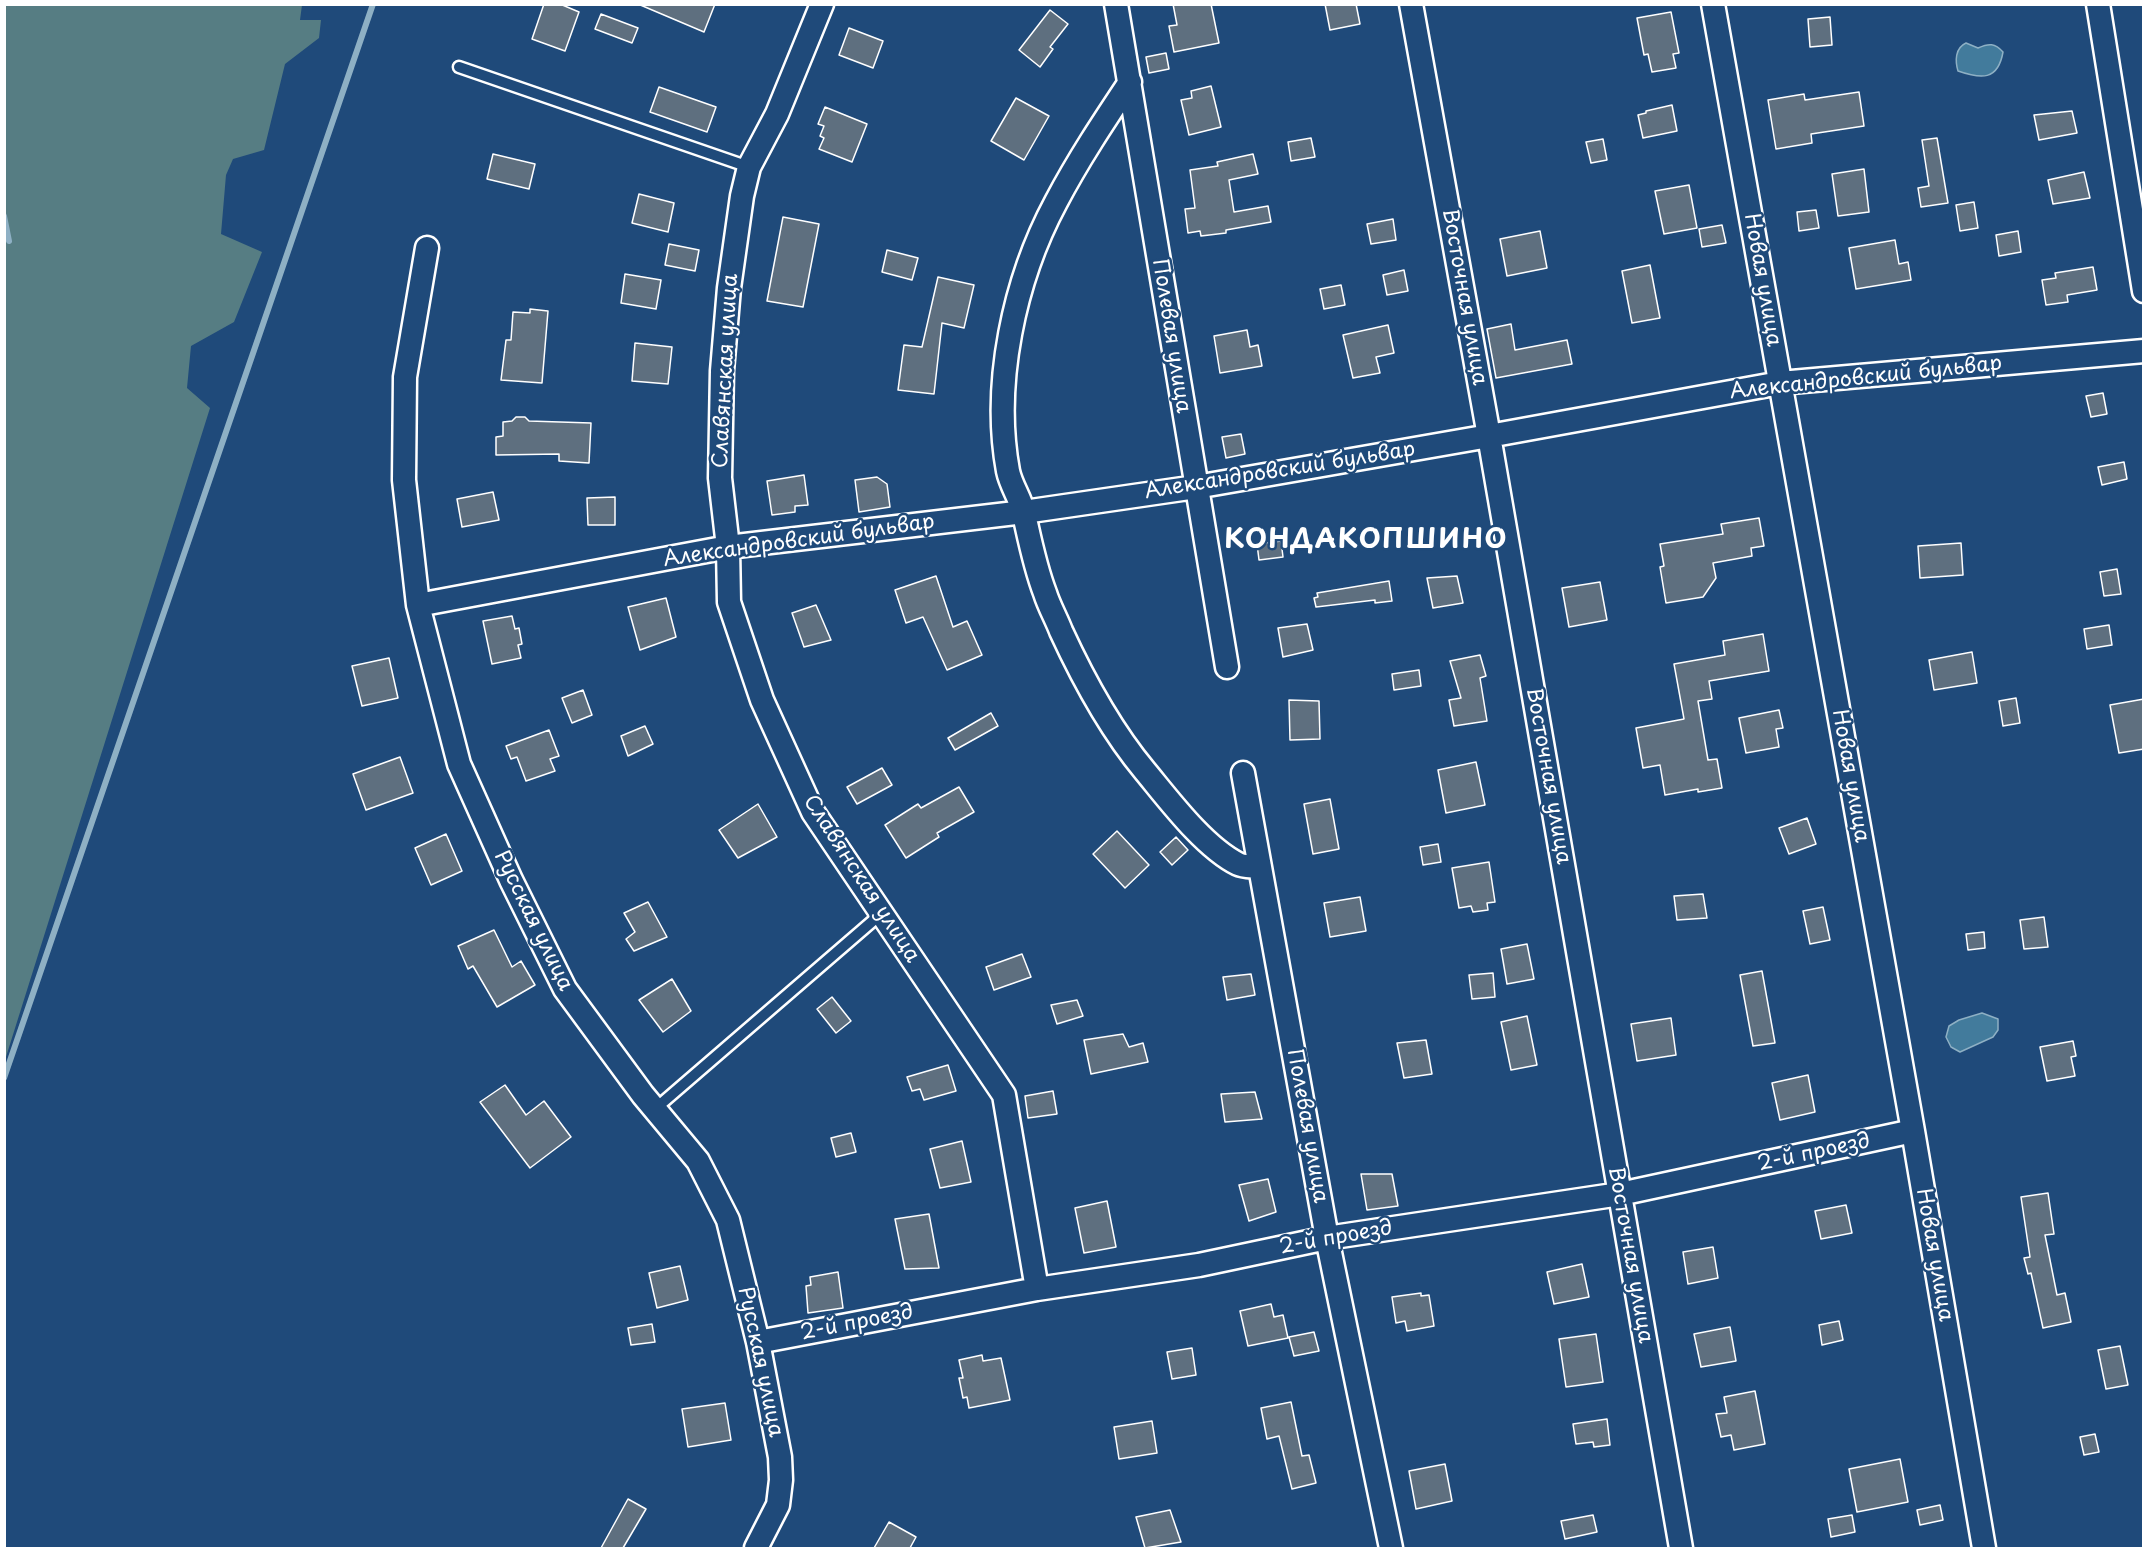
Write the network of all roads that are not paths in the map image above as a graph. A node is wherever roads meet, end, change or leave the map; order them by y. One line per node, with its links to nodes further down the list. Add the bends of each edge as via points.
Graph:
1 (822, 4): 8 (street, Славянская улица, via 777,114)
2 (1116, 4): 7 (street, Полевая улица)
3 (1411, 4): 13 (street, Восточная улица)
4 (1713, 4): 12 (street, Новая улица)
5 (2098, 4): 10 (street)
6 (459, 67): 8 (lane)
7 (1130, 82): 14 (street, Полевая улица); 15 (street, via 1055,203 1016,306 1003,412 1008,473)
8 (749, 167): 16 (street, Славянская улица, via 729,288 722,371 720,478)
9 (427, 248): 17 (street, Русская улица, via 405,377 404,480)
10 (2143, 284)
11 (2144, 351): 12 (street, Александровский бульвар)
12 (1780, 383): 13 (street, Александровский бульвар); 23 (street, Новая улица)
13 (1489, 436): 14 (street, Александровский бульвар); 24 (street, Восточная улица)
14 (1196, 487): 15 (street, Александровский бульвар); 18 (street, Полевая улица)
15 (1024, 512): 16 (street, Александровский бульвар); 20 (street, via 1045,595 1098,704 1126,748 1216,848 1239,865)
16 (728, 548): 17 (street, Александровский бульвар); 21 (street, Славянская улица, via 729,602 762,700 813,812)
17 (418, 604): 22 (street, Русская улица, via 459,764 511,880 565,989)
18 (1227, 668)
19 (1243, 773): 20 (street, Полевая улица)
20 (1260, 867): 25 (street, Полевая улица)
21 (882, 913): 22 (lane); 26 (street, Славянская улица, via 1004,1095)
22 (655, 1109): 27 (street, Русская улица, via 698,1161 728,1220)
23 (1913, 1131): 24 (street, 2-й проезд); 31 (street, Новая улица)
24 (1620, 1194): 25 (street, 2-й проезд); 30 (street, Восточная улица)
25 (1327, 1238): 26 (street, 2-й проезд, via 1199,1265); 29 (street, Полевая улица)
26 (1037, 1289): 27 (street, 2-й проезд)
27 (758, 1342): 28 (street, Русская улица, via 781,1480 778,1504)
28 (756, 1548)
29 (1391, 1548)
30 (1681, 1548)
31 (1984, 1548)

